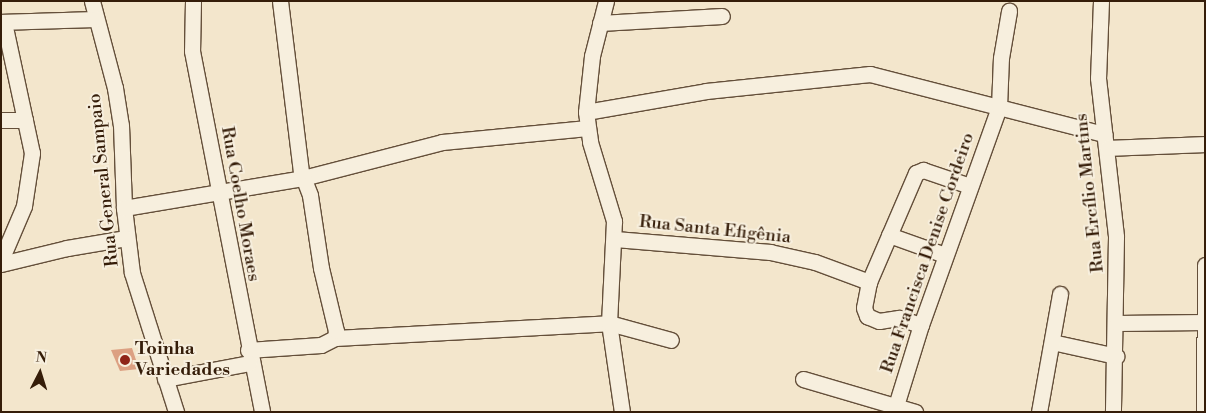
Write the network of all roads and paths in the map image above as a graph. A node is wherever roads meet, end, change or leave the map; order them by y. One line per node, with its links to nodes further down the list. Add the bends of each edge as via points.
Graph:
1 (92, 1): 8 (street, Rua General Sampaio)
2 (193, 1): 20 (street, Rua Coelho Moraes, via 190,42 211,139)
3 (280, 1): 18 (street)
4 (606, 1): 10 (street)
5 (1101, 1): 16 (street, Rua Ercílio Martins, via 1098,78)
6 (1008, 11): 11 (street, Rua Francisca Denise Cordeiro, via 1001,58)
7 (722, 16): 10 (street)
8 (96, 19): 9 (street); 21 (street, Rua General Sampaio, via 115,88 121,125)
9 (3, 22): 14 (street)
10 (600, 23): 12 (street, via 592,56)
11 (999, 107): 12 (street, via 870,74 706,91); 16 (street); 19 (street, Rua Francisca Denise Cordeiro)
12 (586, 112): 15 (street)
13 (1, 120): 14 (street)
14 (25, 120): 22 (street, via 32,153 30,181)
15 (587, 128): 18 (street, via 442,142); 25 (street, via 611,208)
16 (1105, 141): 17 (street); 34 (street, Rua Ercílio Martins, via 1116,237)
17 (1205, 144)
18 (302, 178): 20 (street); 36 (street, via 310,195 321,268 336,320)
19 (970, 186): 23 (street, via 919,171); 26 (street, Rua Francisca Denise Cordeiro)
20 (218, 190): 21 (street); 40 (street, Rua Coelho Moraes)
21 (124, 208): 24 (street, Rua General Sampaio)
22 (6, 235): 27 (street)
23 (889, 235): 26 (street); 30 (street)
24 (126, 238): 28 (street); 41 (street, Rua General Sampaio, via 138,298)
25 (615, 239): 30 (street, Rua Santa Efigênia, via 770,252); 33 (street, via 608,296)
26 (945, 255): 35 (street, Rua Francisca Denise Cordeiro)
27 (1, 260)
28 (1, 264)
29 (1205, 265): 32 (street)
30 (869, 282): 35 (street, via 864,308 867,316 879,321 899,318)
31 (1060, 294): 38 (street)
32 (1205, 322): 34 (street); 50 (street)
33 (609, 323): 36 (street); 37 (street); 46 (street)
34 (1116, 323): 39 (street, Rua Ercílio Martins)
35 (921, 325): 43 (street, Rua Francisca Denise Cordeiro)
36 (335, 338): 40 (street, via 321,345)
37 (671, 340)
38 (1052, 342): 39 (street); 48 (street)
39 (1116, 356): 49 (street, Rua Ercílio Martins)
40 (249, 357): 41 (street); 45 (street, Rua Coelho Moraes)
41 (165, 379): 44 (street, Rua General Sampaio)
42 (803, 379): 43 (street)
43 (895, 409): 47 (street)
44 (176, 412)
45 (262, 412)
46 (622, 412)
47 (914, 412)
48 (1040, 412)
49 (1114, 412)
50 (1204, 412)

